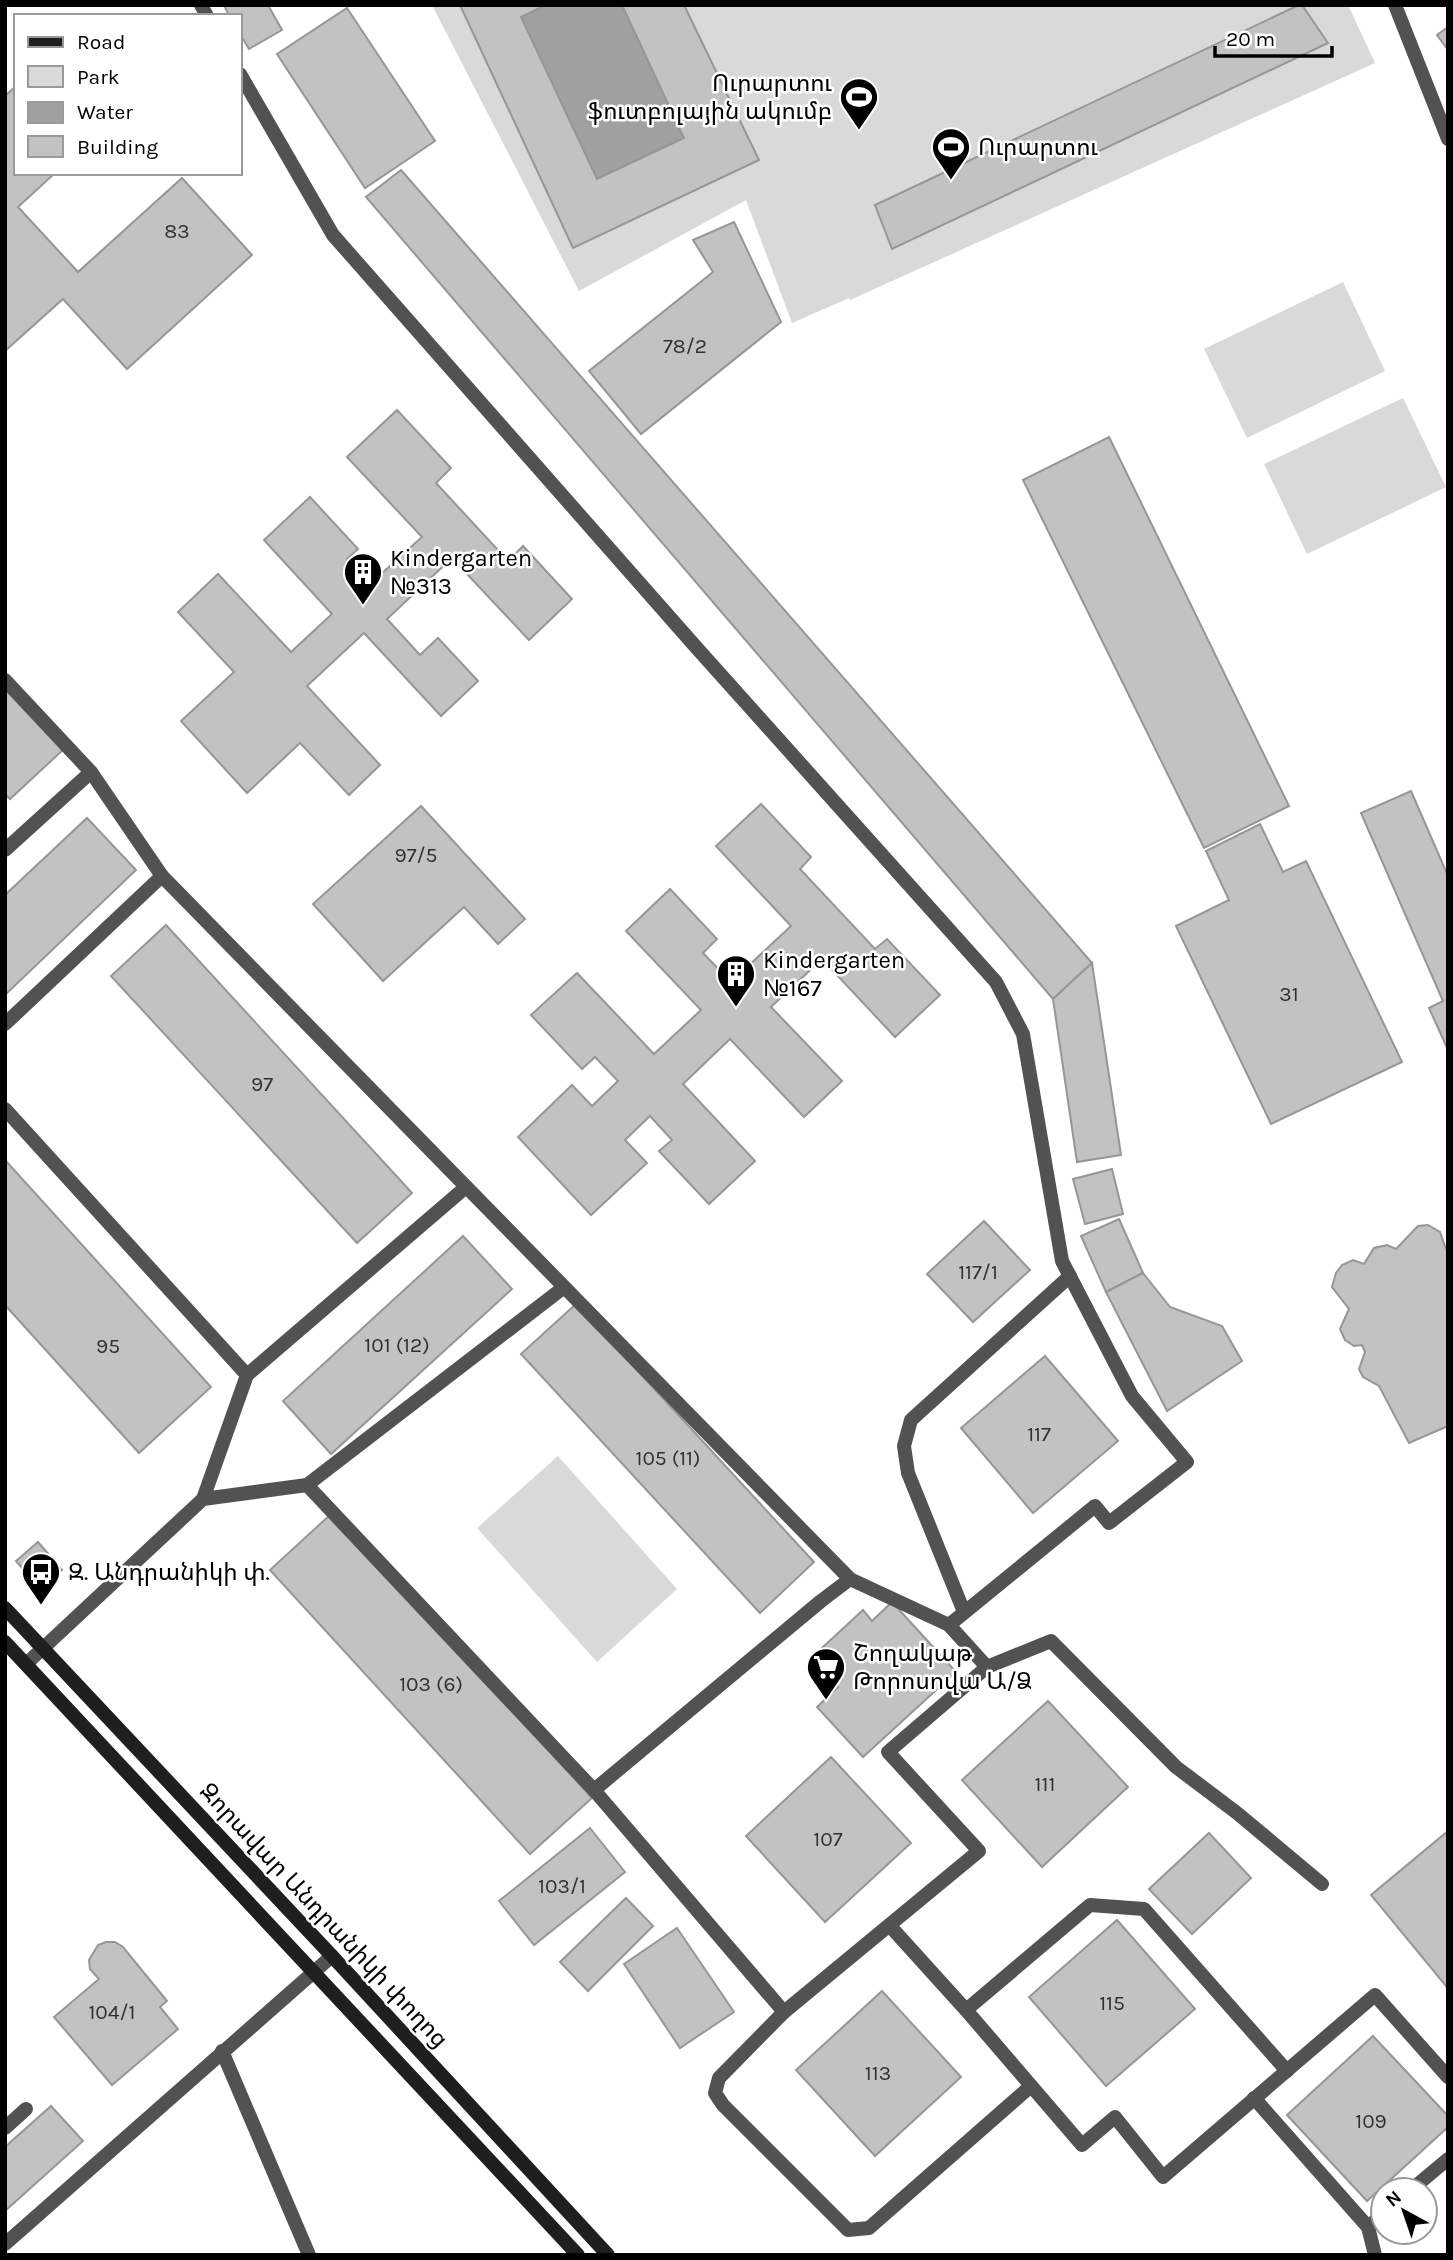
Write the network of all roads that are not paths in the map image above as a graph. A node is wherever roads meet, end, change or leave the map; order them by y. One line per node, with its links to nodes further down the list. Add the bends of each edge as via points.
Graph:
1 (1395, 5): 3 (street)
2 (242, 77): 11 (street, via 333,235 996,982 1023,1034 1062,1261)
3 (1448, 139)
4 (5, 680): 5 (street)
5 (91, 772): 6 (street); 7 (street)
6 (5, 850)
7 (162, 876): 8 (street); 10 (street)
8 (5, 1024)
9 (5, 1109): 13 (street)
10 (466, 1187): 12 (street); 13 (street)
11 (1070, 1276): 18 (street, via 911,1420 904,1446 908,1473); 18 (street, via 1132,1396 1187,1462 1109,1523 1095,1506)
12 (563, 1288): 14 (street); 16 (street)
13 (247, 1375): 15 (street)
14 (307, 1485): 15 (street); 24 (street)
15 (203, 1499): 21 (street)
16 (850, 1579): 19 (street); 24 (street)
17 (5, 1608): 21 (main road, Զորավար Անդրանիկի փողոց)
18 (964, 1612): 19 (street)
19 (949, 1625): 23 (street)
20 (5, 1642): 22 (main road, Զորավար Անդրանիկի փողոց)
21 (42, 1647): 22 (street); 27 (main road, Զորավար Անդրանիկի փողոց)
22 (26, 1664): 28 (main road, Զորավար Անդրանիկի փողոց)
23 (987, 1667): 25 (street, via 1051,1641 1176,1767); 26 (street, via 888,1752 978,1851)
24 (594, 1790): 30 (street)
25 (1322, 1884)
26 (890, 1926): 29 (street); 30 (street)
27 (332, 1956): 28 (street); 44 (main road, Զորավար Անդրանիկի փողոց)
28 (313, 1972): 31 (street); 43 (main road, Զորավար Անդրանիկի փողոց)
29 (966, 2010): 32 (street, via 1090,1905 1144,1909); 34 (street)
30 (784, 2012): 34 (street, via 719,2078 715,2093 848,2230 869,2228)
31 (222, 2051): 41 (street); 42 (street)
32 (1287, 2071): 33 (street, via 1375,1995); 35 (street)
33 (1448, 2077)
34 (1031, 2086): 35 (street, via 1082,2146 1115,2117 1163,2177)
35 (1254, 2098): 40 (street)
36 (26, 2109): 37 (street)
37 (5, 2128)
38 (1448, 2159): 39 (street)
39 (1428, 2176)
40 (1368, 2227): 45 (street)
41 (5, 2244)
42 (309, 2255)
43 (578, 2255)
44 (608, 2255)
45 (1375, 2255)

